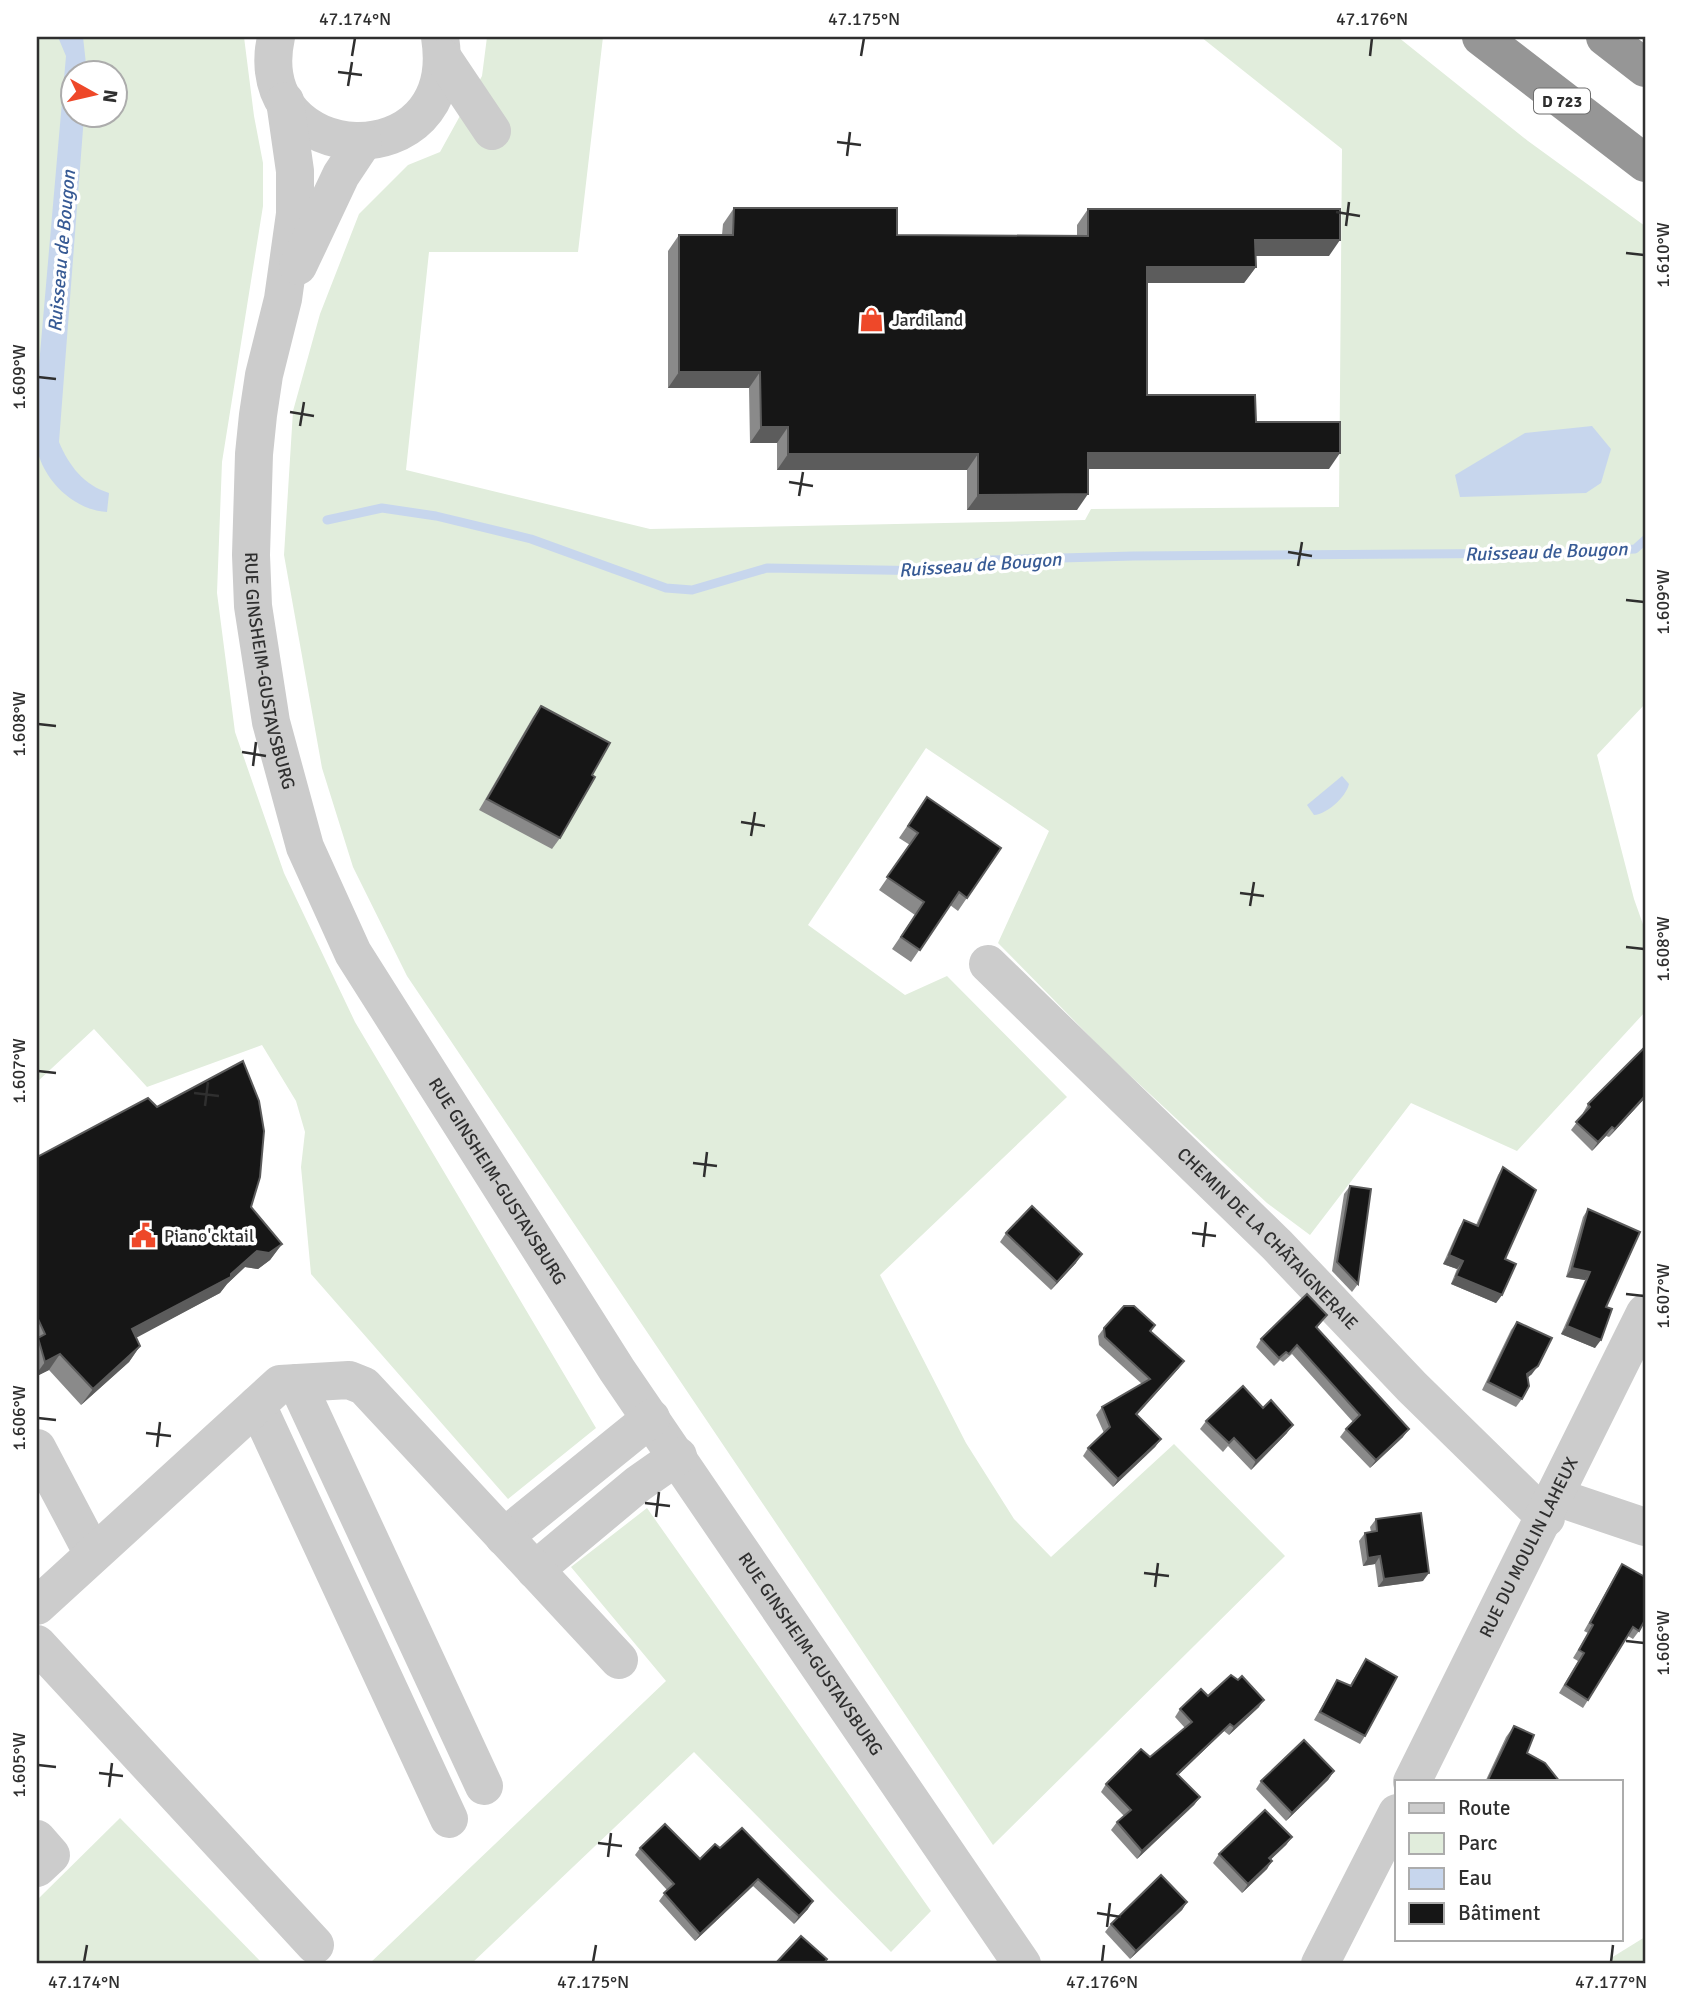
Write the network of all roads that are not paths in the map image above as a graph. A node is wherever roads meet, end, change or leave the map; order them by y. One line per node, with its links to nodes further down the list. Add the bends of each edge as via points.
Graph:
1 (276, 37): 6 (street, via 274,69)
2 (1481, 37): 9 (highway, D 723)
3 (1605, 37): 5 (highway)
4 (441, 48): 7 (street); 8 (street, via 438,87 422,113 399,132)
5 (1645, 68)
6 (285, 101): 8 (street, via 315,131 341,141); 10 (street, RUE GINSHEIM-GUSTAVSBURG, via 295,172 295,214)
7 (492, 131)
8 (363, 142): 10 (street, RUE GINSHEIM-GUSTAVSBURG, via 341,175)
9 (1645, 163)
10 (283, 299): 15 (street, RUE GINSHEIM-GUSTAVSBURG, via 258,415 252,477 253,606 271,722 305,846 353,953)
11 (988, 964): 18 (street, CHEMIN DE LA CHÂTAIGNERAIE, via 1277,1245 1412,1387)
12 (1645, 1313): 18 (street, RUE DU MOULIN LAHEUX)
13 (297, 1383): 14 (street, via 280,1384); 20 (street, via 349,1380 364,1386); 27 (street)
14 (257, 1405): 21 (street); 29 (street)
15 (651, 1418): 17 (street, RUE GINSHEIM-GUSTAVSBURG); 20 (street)
16 (37, 1448): 21 (street)
17 (678, 1456): 22 (street); 33 (street, RUE GINSHEIM-GUSTAVSBURG)
18 (1551, 1507): 19 (street); 26 (street, RUE DU MOULIN LAHEUX)
19 (1645, 1527)
20 (504, 1537): 22 (street)
21 (93, 1554): 23 (street)
22 (535, 1570): 25 (street)
23 (37, 1606)
24 (37, 1644): 32 (street)
25 (620, 1660)
26 (1413, 1780)
27 (484, 1786)
28 (1395, 1817): 34 (street)
29 (449, 1819)
30 (37, 1839): 31 (street, via 51,1855)
31 (37, 1868)
32 (315, 1945)
33 (1023, 1964)
34 (1320, 1964)

